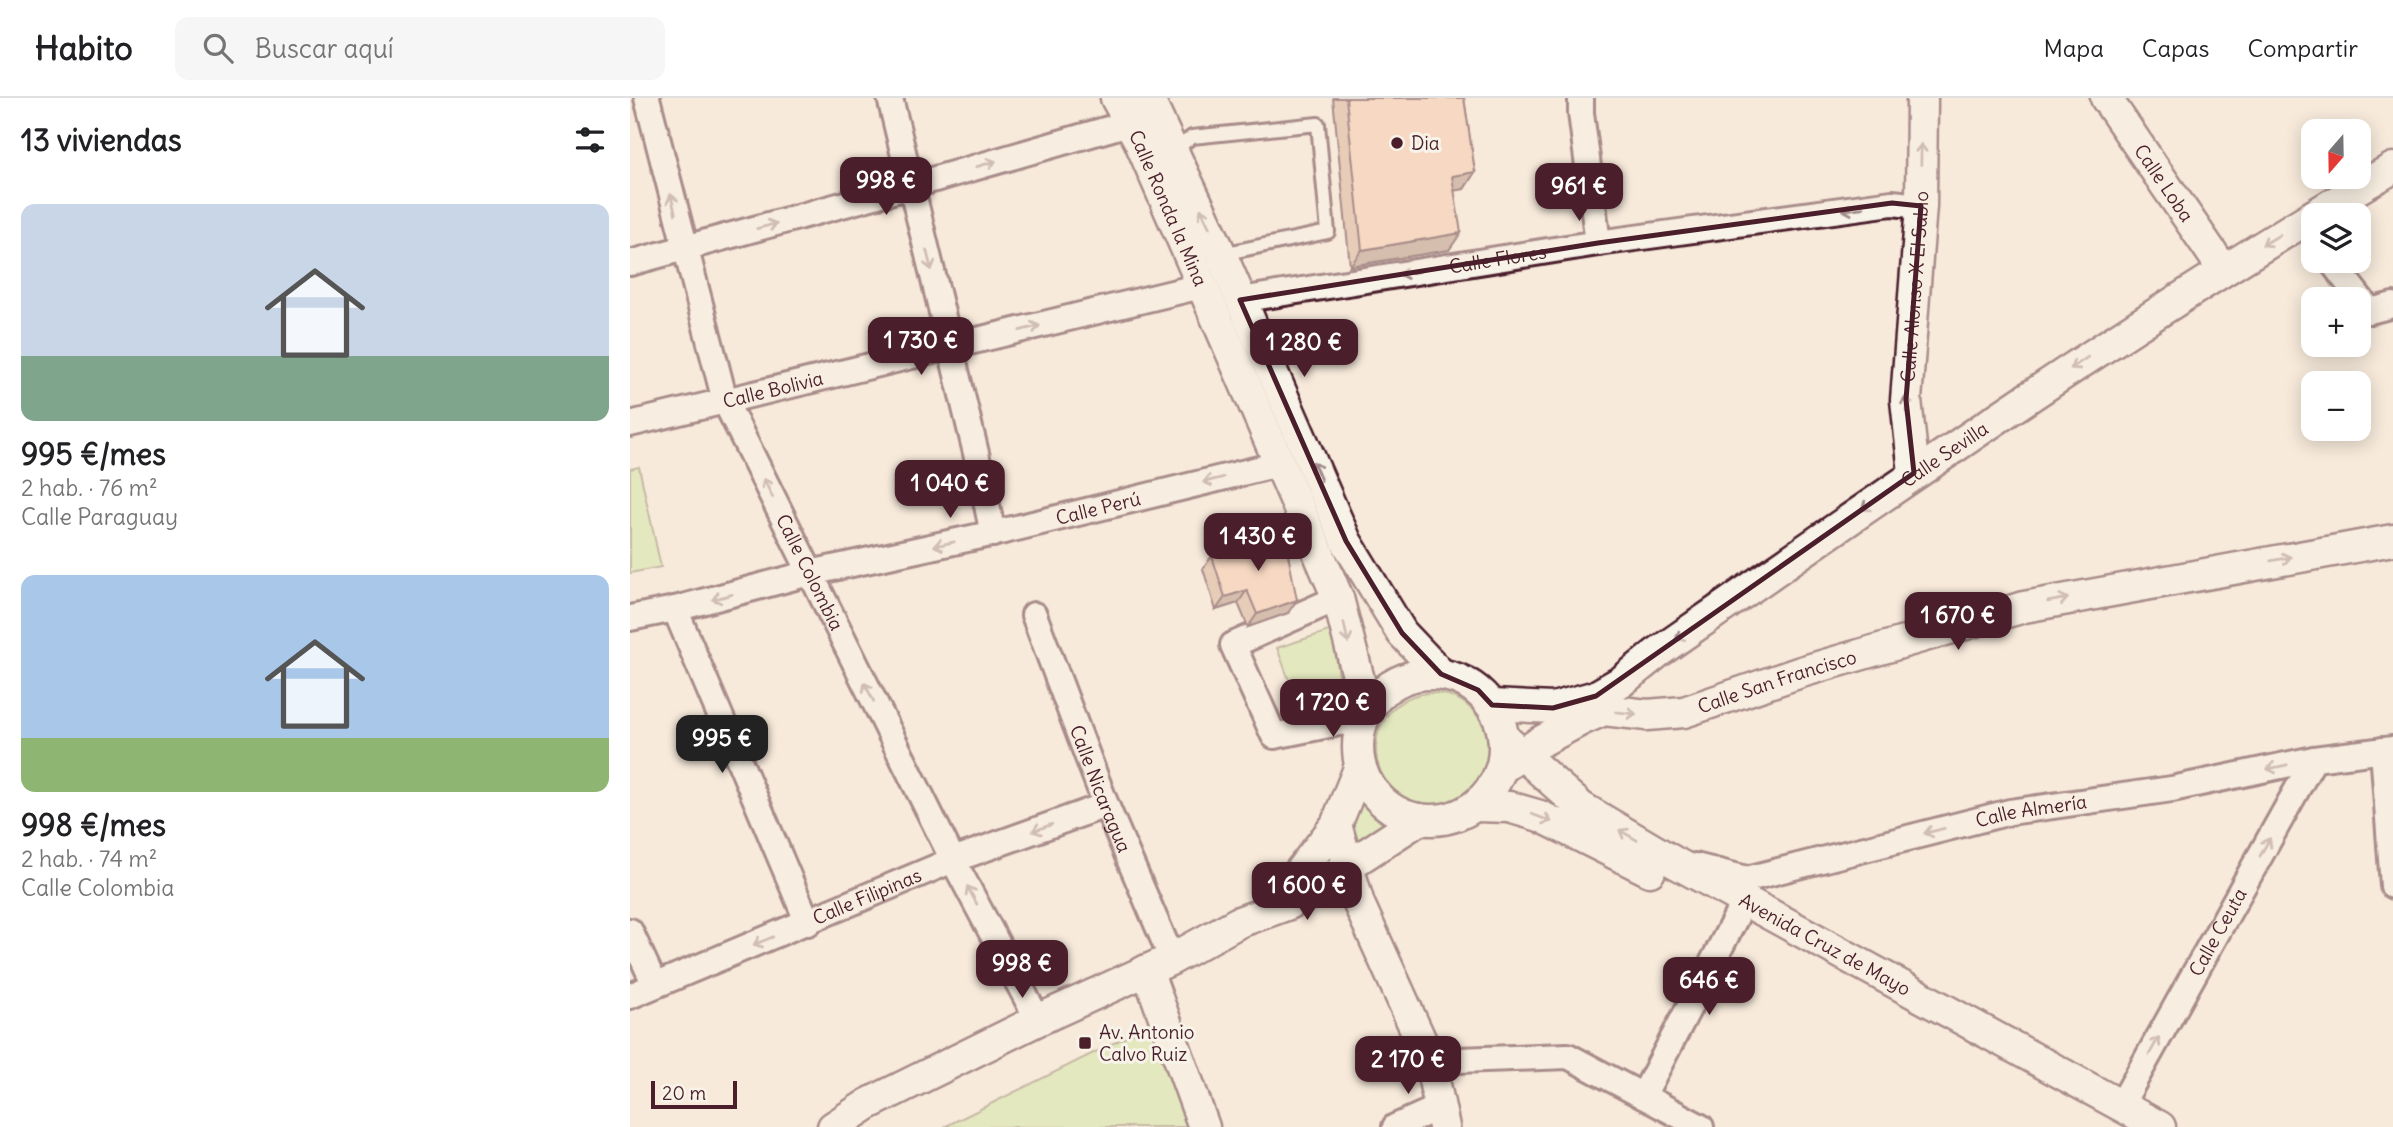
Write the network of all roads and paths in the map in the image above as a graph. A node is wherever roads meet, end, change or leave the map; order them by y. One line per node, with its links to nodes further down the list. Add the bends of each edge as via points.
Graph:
1 (647, 98): 15 (street, Calle Colombia, one-way to 1)
2 (890, 98): 10 (street)
3 (1148, 98): 8 (street, Calle Ronda la Mina)
4 (1581, 98): 14 (street)
5 (1922, 98): 12 (street, Calle Alonso X El Sabio, one-way to 5)
6 (2106, 98): 18 (street, Calle Loba)
7 (1122, 111): 10 (street, one-way to 7); 20 (street, Calle Ronda la Mina, via 1139,140)
8 (1174, 149): 16 (street, Calle Ronda la Mina, one-way to 8); 16 (lane, via 1192,137 1318,124 1328,232)
9 (2393, 169): 11 (street, Calle Sevilla)
10 (911, 186): 15 (street, one-way to 10); 23 (street, one-way to 23)
11 (2345, 203)
12 (1921, 206): 14 (street, Calle Flores, one-way to 14, via 1892,204); 27 (street, Calle Alonso X El Sabio, one-way to 12, via 1906,400)
13 (2301, 233): 18 (street, Calle Sevilla, one-way to 18)
14 (1598, 243): 21 (street, Calle Flores, one-way to 21)
15 (685, 249): 17 (street); 24 (street, Calle Colombia)
16 (1222, 254): 21 (street, Calle Ronda la Mina)
17 (630, 262)
18 (2223, 269): 27 (street, Calle Sevilla, one-way to 27)
19 (2340, 273): 22 (street, via 2370,311)
20 (1201, 286): 23 (street, Calle Bolivia, one-way to 20); 26 (street, Calle Ronda la Mina)
21 (1240, 300): 35 (street, Calle Ronda la Mina, one-way to 21, via 1402,633 1346,541)
22 (2393, 305)
23 (950, 347): 24 (street, Calle Bolivia); 28 (street)
24 (725, 401): 25 (street, Calle Bolivia); 30 (street, Calle Colombia, one-way to 24)
25 (630, 424)
26 (1279, 464): 28 (street, Calle Perú, one-way to 28); 31 (street, Calle Ronda la Mina)
27 (1914, 473): 36 (street, Calle Sevilla, one-way to 36, via 1596,696 1553,708)
28 (993, 534): 30 (street, Calle Perú, one-way to 30)
29 (2393, 540): 39 (street, Calle San Francisco, one-way to 29, via 1604,710 1647,715 1684,712 1801,672 2024,607)
30 (810, 573): 32 (street, Calle Perú, one-way to 32); 46 (street, Calle Colombia, one-way to 30)
31 (1338, 598): 37 (street, Calle Ronda la Mina, one-way to 37); 37 (street, via 1233,645 1274,736)
32 (676, 609): 34 (street, Calle Perú); 52 (street)
33 (1034, 615): 42 (street, Calle Nicaragua)
34 (630, 618)
35 (1441, 674): 36 (street, via 1478,690); 37 (street, via 1398,681 1380,694)
36 (1492, 705): 39 (street)
37 (1366, 714): 41 (street, via 1359,733)
38 (2388, 750): 40 (street, Calle Almería); 49 (street)
39 (1509, 754): 43 (street, via 1492,789); 47 (street, Avenida Cruz de Mayo, one-way to 39, via 1581,807)
40 (2314, 759): 47 (street, Calle Almería, one-way to 47, via 2172,789 2010,812 1747,878); 60 (street, Calle Ceuta, one-way to 40)
41 (1360, 765): 44 (street, via 1368,785 1382,801 1399,813); 45 (street)
42 (1106, 805): 46 (street, Calle Filipinas, one-way to 46); 54 (street, Calle Nicaragua)
43 (1476, 806): 44 (street, via 1439,820); 50 (street, Avenida Cruz de Mayo, one-way to 50, via 1509,807 1540,816)
44 (1420, 819): 48 (street)
45 (1336, 825): 48 (street); 51 (street, via 1297,875)
46 (953, 860): 52 (street, Calle Filipinas); 57 (street, Calle Colombia, one-way to 46)
47 (1674, 862): 60 (street, Avenida Cruz de Mayo)
48 (1348, 866): 51 (street, via 1289,904); 58 (street, via 1359,904)
49 (2393, 886)
50 (1736, 917): 59 (street); 60 (street, Avenida Cruz de Mayo)
51 (1239, 922): 54 (street)
52 (808, 923): 55 (street, Calle Filipinas, one-way to 55)
53 (630, 931): 55 (street)
54 (1160, 965): 57 (street); 63 (street)
55 (655, 985): 56 (street, Calle Filipinas)
56 (630, 996)
57 (1038, 1020): 62 (street, via 868,1104)
58 (1430, 1061): 59 (street, via 1568,1056); 61 (street)
59 (1643, 1096): 65 (street)
60 (2122, 1116): 66 (street, Avenida Cruz de Mayo)
61 (1442, 1117): 64 (street)
62 (833, 1127)
63 (1203, 1127)
64 (1395, 1127)
65 (1701, 1127)
66 (2160, 1127)

